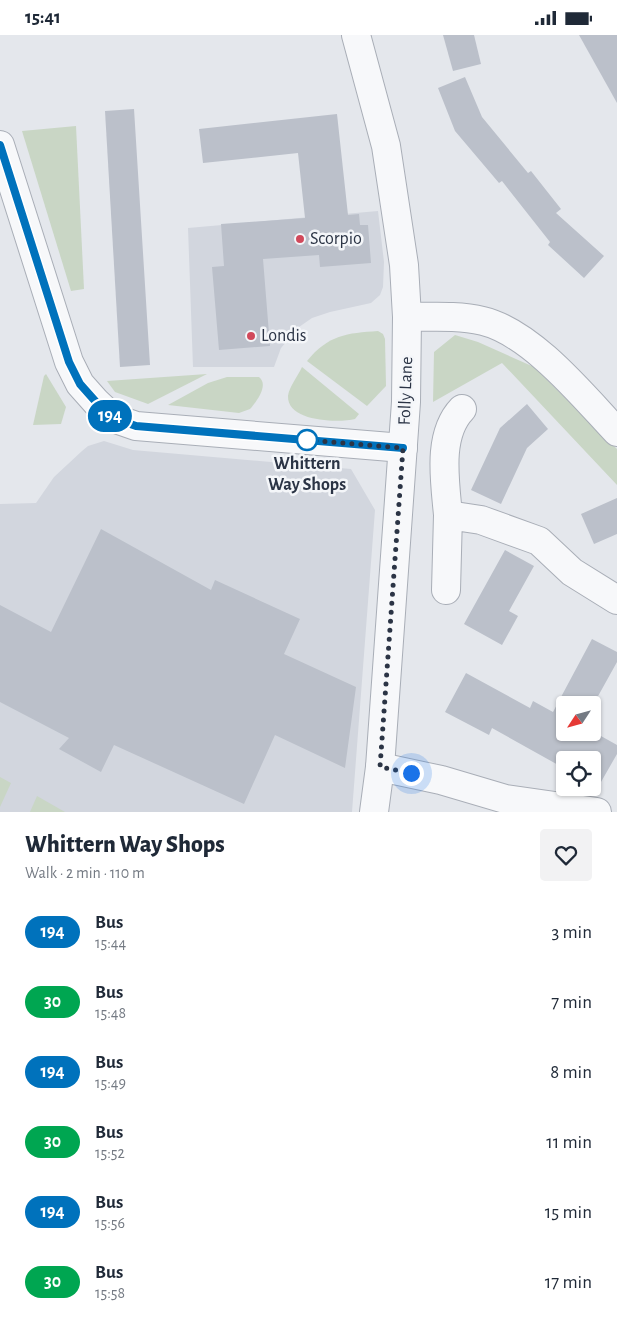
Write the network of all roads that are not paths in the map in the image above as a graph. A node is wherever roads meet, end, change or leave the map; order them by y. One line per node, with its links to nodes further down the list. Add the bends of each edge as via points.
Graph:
1 (356, 35): 3 (street, Folly Lane, via 386,146 404,265)
2 (0, 145): 6 (street, via 69,362 80,384 113,418 136,426)
3 (407, 317): 5 (street, via 460,317 484,321 508,331 547,360); 6 (street, Folly Lane)
4 (462, 409): 7 (street, via 452,419 444,461)
5 (617, 432)
6 (403, 448): 10 (street, Folly Lane)
7 (448, 515): 8 (street, via 481,521 539,541 572,572); 9 (street)
8 (612, 589)
9 (446, 590)
10 (380, 767): 11 (street, via 441,780 505,799); 12 (street, Folly Lane)
11 (579, 811)
12 (374, 812)

